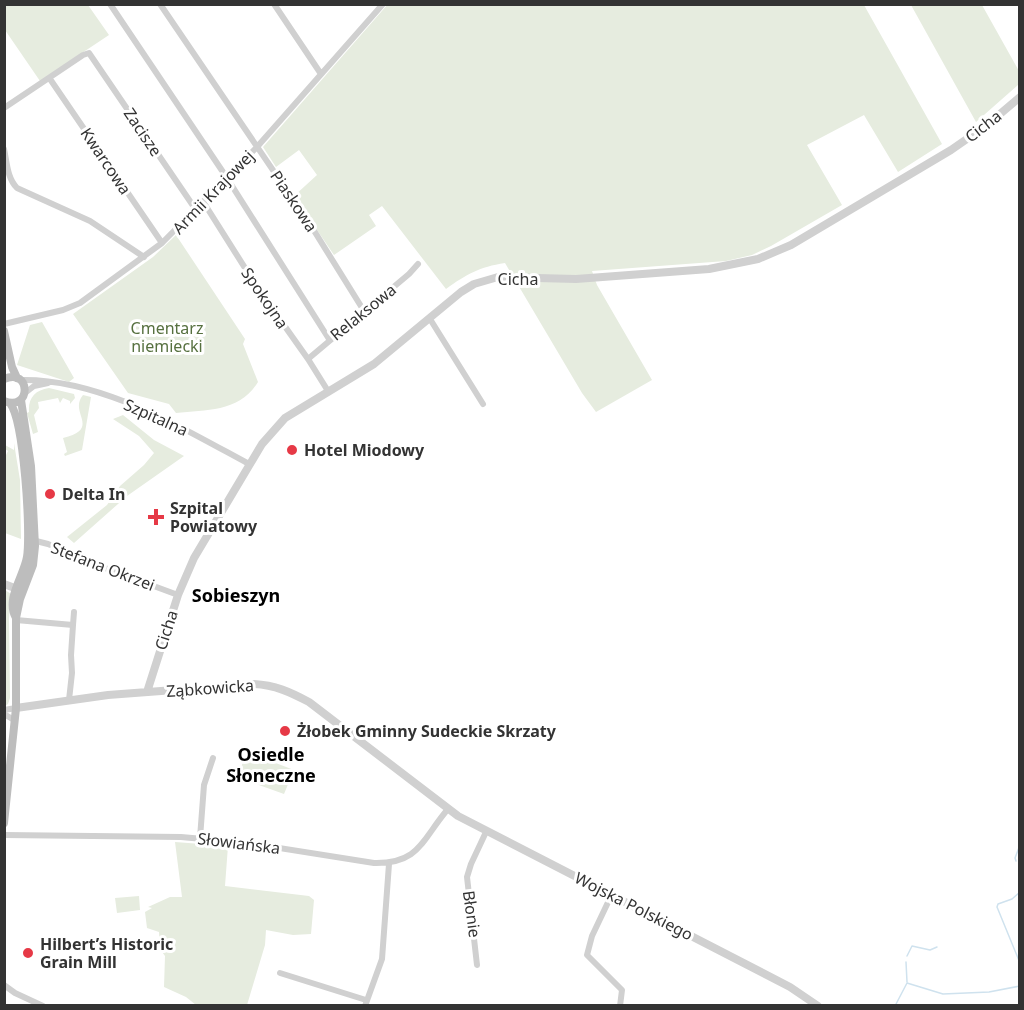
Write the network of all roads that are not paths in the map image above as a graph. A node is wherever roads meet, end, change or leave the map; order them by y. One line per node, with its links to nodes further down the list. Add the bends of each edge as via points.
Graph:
1 (110, 4): 11 (street)
2 (160, 4): 9 (street, Piaskowa)
3 (274, 4): 5 (street)
4 (383, 4): 5 (street, Armii Krajowej)
5 (321, 74): 9 (street, Armii Krajowej)
6 (50, 79): 8 (street); 13 (street, Zacisze, via 89,53); 14 (street, Kwarcowa)
7 (1020, 97): 18 (street, Cicha, via 944,154 791,245 758,259 728,267 587,278 498,277 467,288)
8 (4, 108)
9 (257, 147): 11 (street, Armii Krajowej); 17 (street, Piaskowa)
10 (4, 149): 15 (street, via 17,188 90,221)
11 (227, 178): 12 (street, Armii Krajowej); 21 (street)
12 (204, 203): 13 (street, Armii Krajowej); 23 (street, Spokojna)
13 (196, 210): 14 (street, Armii Krajowej)
14 (162, 243): 15 (street, Armii Krajowej)
15 (144, 257): 19 (street, Armii Krajowej, via 70,308)
16 (418, 264): 17 (street, Relaksowa)
17 (364, 310): 21 (street, Relaksowa)
18 (430, 319): 26 (street, Cicha, via 374,364); 29 (street)
19 (4, 324)
20 (4, 331): 22 (main road)
21 (329, 339): 23 (street, Relaksowa)
22 (5, 346): 24 (main road)
23 (308, 359): 26 (street, Spokojna)
24 (10, 378): 25 (street, Szpitalna); 27 (main road, via 24,386)
25 (57, 383): 27 (street, Szpitalna, via 34,386); 30 (street, Szpitalna, via 96,392 168,420)
26 (328, 391): 30 (street, Cicha, via 285,417)
27 (23, 396): 28 (main road); 31 (main road, via 31,466)
28 (8, 402): 31 (main road, via 17,415)
29 (483, 404)
30 (249, 464): 35 (street, Cicha, via 194,558)
31 (29, 495): 32 (main road)
32 (32, 540): 34 (main road); 35 (street, Stefana Okrzei)
33 (4, 584): 34 (street)
34 (19, 590): 37 (main road)
35 (178, 595): 39 (street, Cicha)
36 (74, 612): 38 (street)
37 (16, 619): 38 (street); 41 (main road)
38 (73, 625): 40 (street)
39 (147, 692): 40 (street, Ząbkowicka); 45 (street, Ząbkowicka, via 254,684 284,688 309,702)
40 (69, 700): 41 (street, Ząbkowicka)
41 (16, 708): 42 (street, Ząbkowicka); 43 (main road)
42 (4, 712): 43 (street)
43 (14, 720): 46 (main road)
44 (213, 758): 49 (street, via 204,785)
45 (448, 809): 47 (street, Wojska Polskiego); 50 (street, via 417,850)
46 (4, 823)
47 (486, 832): 51 (street, Wojska Polskiego); 52 (street, Błonie, via 467,877)
48 (4, 835): 49 (street, Słowiańska)
49 (200, 838): 50 (street, Słowiańska)
50 (389, 864): 55 (street, via 382,959)
51 (611, 896): 57 (street, via 587,955 622,990); 58 (street, Wojska Polskiego)
52 (477, 964)
53 (280, 973): 55 (street)
54 (4, 985): 56 (street)
55 (365, 1003)
56 (43, 1005)
57 (620, 1005)
58 (818, 1005)

